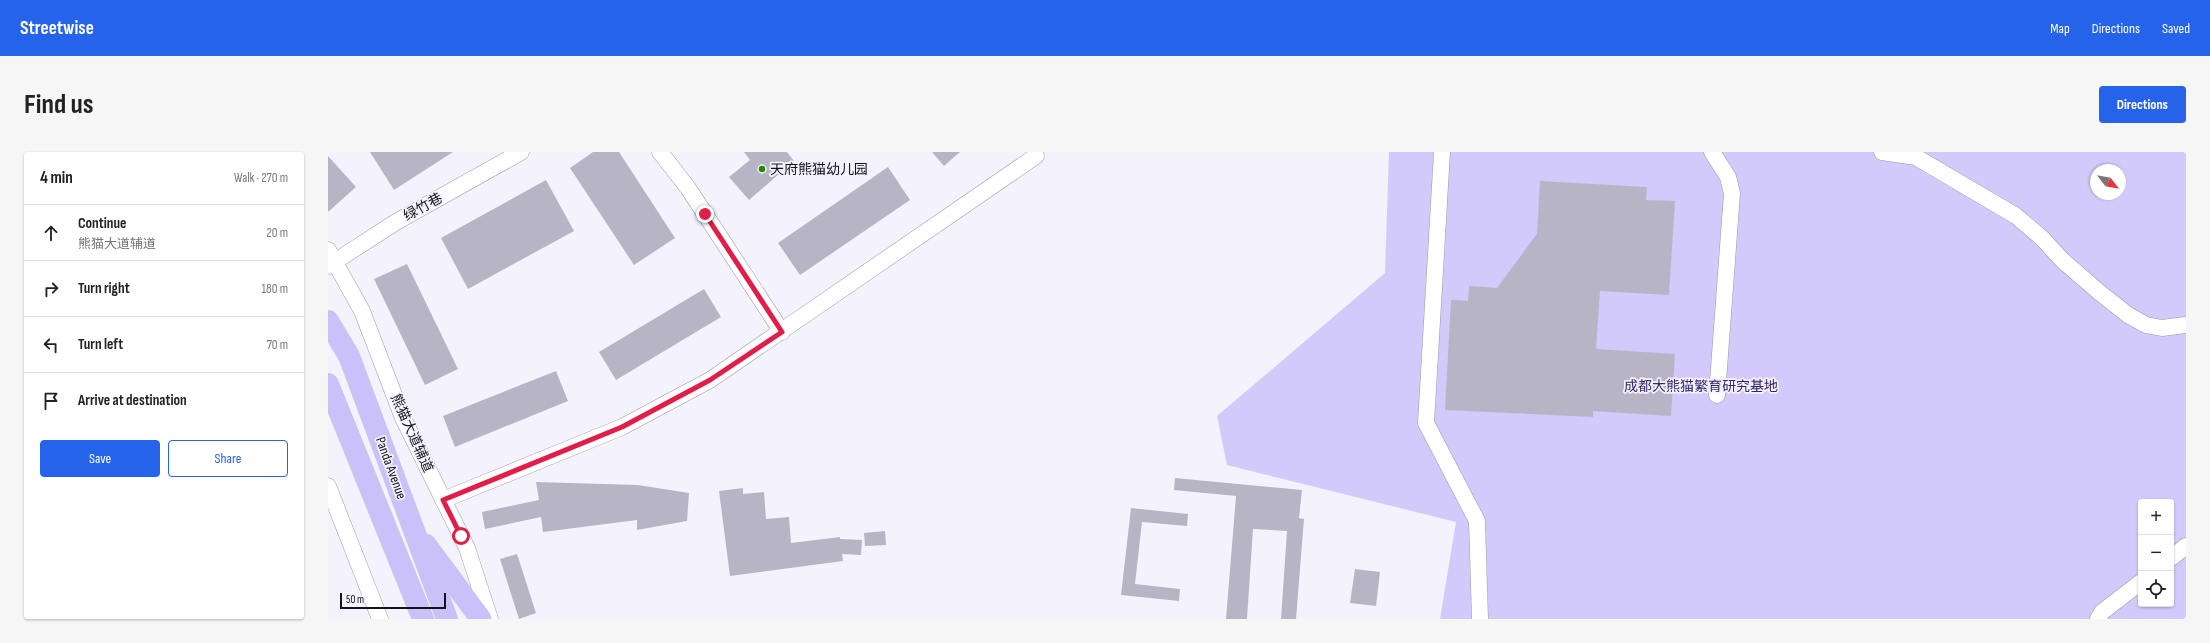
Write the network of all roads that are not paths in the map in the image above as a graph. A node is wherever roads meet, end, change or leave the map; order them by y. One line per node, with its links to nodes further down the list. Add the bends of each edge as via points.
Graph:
1 (521, 152): 7 (street, 绿竹巷)
2 (660, 152): 10 (street, via 688,188)
3 (1442, 152): 24 (street, via 1426,423 1477,521)
4 (1712, 152): 12 (street, via 1728,177 1732,193)
5 (1882, 152): 9 (street, via 1916,157 2016,216 2072,269 2146,325 2162,328)
6 (1036, 156): 10 (street)
7 (330, 259): 14 (street, 熊猫大道辅道, via 362,311 403,418)
8 (328, 321): 15 (main road, Panda Avenue, via 349,356)
9 (2186, 325)
10 (782, 332): 14 (street, via 710,380 622,427)
11 (328, 384): 20 (main road, Panda Avenue)
12 (1717, 395)
13 (328, 486): 19 (street)
14 (443, 500): 23 (street, 熊猫大道辅道, via 467,548)
15 (412, 526): 21 (main road, Panda Avenue); 22 (main road)
16 (2186, 546): 17 (street)
17 (2174, 556)
18 (2138, 584): 25 (street, via 2102,612)
19 (380, 619)
20 (423, 619)
21 (446, 619)
22 (481, 619)
23 (490, 619)
24 (1480, 619)
25 (2098, 619)

